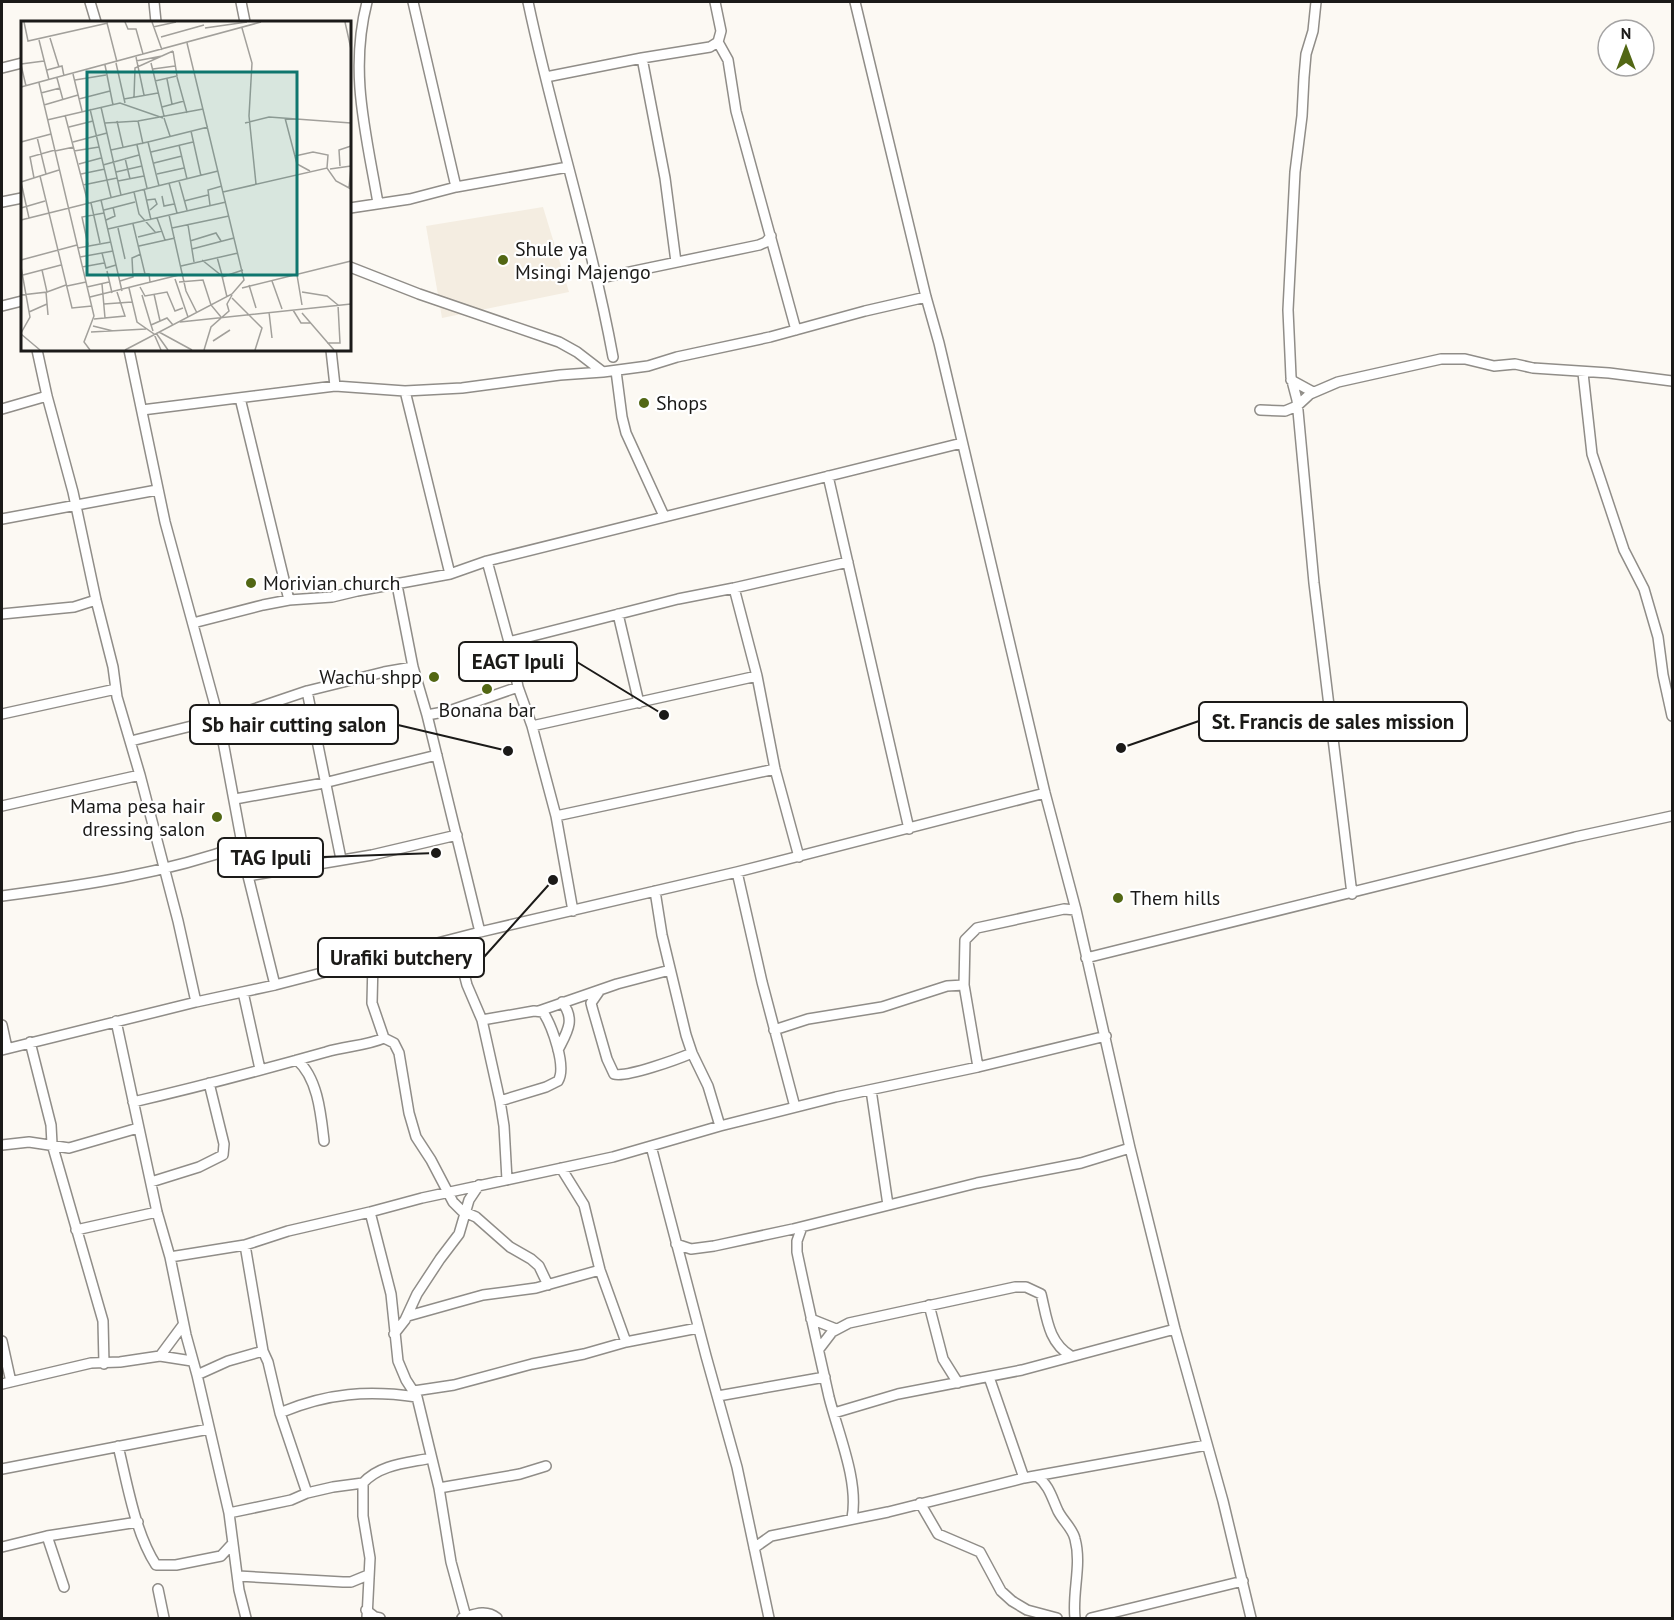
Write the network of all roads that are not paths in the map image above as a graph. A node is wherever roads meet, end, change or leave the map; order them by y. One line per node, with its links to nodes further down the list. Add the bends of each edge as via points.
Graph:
1 (90, 2): 10 (street)
2 (154, 2): 11 (street)
3 (241, 2): 12 (street)
4 (368, 2): 18 (street)
5 (413, 2): 20 (street)
6 (528, 2): 17 (street)
7 (715, 2): 13 (street, via 722,31)
8 (855, 2): 31 (street)
9 (1316, 2): 42 (street, via 1306,54 1295,171 1288,310)
10 (96, 21)
11 (156, 21)
12 (245, 21)
13 (718, 42): 14 (street, via 694,51); 25 (street, via 728,60 736,111)
14 (642, 58): 17 (street); 28 (street)
15 (21, 63): 16 (street)
16 (2, 68)
17 (546, 77): 19 (street)
18 (354, 84): 23 (street)
19 (568, 167): 20 (street); 30 (street)
20 (456, 187): 23 (street, via 410,200)
21 (21, 198): 22 (street)
22 (2, 202)
23 (378, 203): 24 (street)
24 (351, 208)
25 (771, 236): 26 (street); 27 (street)
26 (759, 245): 27 (street); 28 (street)
27 (775, 252): 34 (street)
28 (676, 262): 30 (street)
29 (351, 267): 40 (street, via 559,342)
30 (596, 279): 38 (street)
31 (926, 297): 34 (street); 53 (street)
32 (21, 303): 33 (street)
33 (2, 306)
34 (796, 330): 39 (street, via 648,366)
35 (37, 351): 47 (street)
36 (129, 351): 51 (street)
37 (332, 351): 44 (street)
38 (613, 357)
39 (616, 370): 40 (street); 57 (street, via 626,433)
40 (603, 372): 45 (street)
41 (1583, 373): 43 (street); 46 (street, via 1441,359 1353,378); 72 (street, via 1592,454 1624,550 1644,589)
42 (1291, 380): 46 (street); 49 (street)
43 (1672, 381)
44 (335, 386): 45 (street); 48 (street)
45 (405, 392): 61 (street)
46 (1313, 392): 49 (street)
47 (47, 396): 50 (street); 56 (street)
48 (240, 398): 51 (street); 65 (street)
49 (1297, 406): 52 (street, via 1285,411); 102 (street)
50 (2, 408)
51 (142, 410): 55 (street)
52 (1260, 410)
53 (962, 443): 54 (street); 88 (street)
54 (828, 476): 57 (street); 60 (street)
55 (157, 490): 56 (street); 68 (street)
56 (76, 505): 58 (street); 64 (street)
57 (664, 516): 59 (street)
58 (2, 519)
59 (487, 561): 61 (street); 69 (street)
60 (848, 562): 63 (street); 93 (street)
61 (450, 574): 62 (street)
62 (397, 585): 65 (street); 71 (street)
63 (734, 588): 67 (street); 73 (street)
64 (96, 600): 66 (street, via 71,607); 75 (street)
65 (289, 600): 68 (street)
66 (2, 614)
67 (618, 614): 69 (street); 77 (street)
68 (193, 623): 81 (street)
69 (509, 642): 74 (street)
70 (1672, 666): 72 (street)
71 (413, 667): 76 (street); 79 (street)
72 (1662, 669): 80 (street)
73 (756, 676): 77 (street); 85 (street)
74 (518, 687): 79 (street); 82 (street)
75 (116, 689): 78 (street); 83 (street)
76 (307, 691): 81 (street); 87 (street)
77 (639, 703): 82 (street)
78 (2, 714)
79 (427, 715): 84 (street)
80 (1672, 716)
81 (219, 720): 83 (street); 89 (street)
82 (532, 726): 91 (street)
83 (131, 741): 86 (street)
84 (437, 755): 87 (street); 94 (street)
85 (775, 769): 91 (street); 96 (street)
86 (140, 775): 90 (street); 98 (street)
87 (324, 783): 89 (street); 97 (street)
88 (1045, 793): 93 (street); 104 (street)
89 (235, 798): 95 (street)
90 (2, 806)
91 (556, 816): 105 (street)
92 (1672, 816): 102 (street)
93 (909, 829): 96 (street)
94 (457, 835): 97 (street); 106 (street)
95 (243, 845): 98 (street); 100 (street)
96 (798, 857): 99 (street)
97 (341, 859): 100 (street)
98 (164, 870): 103 (street); 115 (street)
99 (737, 872): 101 (street); 121 (street)
100 (248, 876): 111 (street)
101 (655, 891): 105 (street); 110 (street)
102 (1352, 894): 108 (street)
103 (2, 896)
104 (1076, 910): 108 (street); 112 (street, via 977,928 963,945)
105 (573, 911): 106 (street)
106 (480, 932): 107 (street)
107 (455, 939): 109 (street); 118 (street, via 467,985)
108 (1086, 958): 122 (street)
109 (373, 961): 111 (street); 123 (street, via 372,999)
110 (670, 970): 113 (street); 127 (street)
111 (275, 985): 114 (street)
112 (964, 986): 121 (street, via 947,986 882,1007 808,1019); 129 (street)
113 (600, 990): 116 (street); 127 (street, via 591,1003 614,1074 631,1074)
114 (243, 992): 115 (street); 130 (street)
115 (196, 1002): 119 (street)
116 (562, 1002): 117 (street); 126 (street, via 569,1011 570,1022)
117 (539, 1011): 118 (street); 126 (street, via 546,1016)
118 (482, 1020): 133 (street)
119 (116, 1021): 124 (street); 134 (street)
120 (2, 1025): 125 (street)
121 (774, 1030): 135 (street)
122 (1106, 1036): 129 (street); 142 (street)
123 (384, 1038): 128 (street); 147 (street, via 394,1043 399,1053 416,1137)
124 (30, 1042): 125 (street); 139 (street, via 51,1125)
125 (4, 1049)
126 (558, 1050): 133 (street, via 558,1081)
127 (692, 1053): 136 (street, via 708,1086)
128 (297, 1060): 130 (street); 138 (street, via 313,1085)
129 (978, 1067): 132 (street)
130 (260, 1069): 131 (street)
131 (208, 1083): 134 (street); 145 (street, via 224,1144 223,1155)
132 (871, 1090): 135 (street); 148 (street)
133 (500, 1101): 144 (street)
134 (133, 1102): 137 (street)
135 (795, 1107): 136 (street)
136 (720, 1126): 141 (street)
137 (138, 1128): 139 (street, via 73,1147); 145 (street)
138 (324, 1141)
139 (52, 1144): 140 (street); 153 (street)
140 (2, 1145)
141 (651, 1146): 143 (street); 155 (street)
142 (1130, 1148): 148 (street, via 1081,1163); 167 (street)
143 (561, 1168): 144 (street); 159 (street, via 584,1204)
144 (507, 1180): 146 (street)
145 (151, 1182): 149 (street)
146 (479, 1185): 147 (street); 151 (street)
147 (449, 1191): 150 (street); 151 (street, via 453,1202)
148 (888, 1205): 152 (street)
149 (157, 1212): 153 (street); 158 (street)
150 (370, 1212): 156 (street); 168 (street, via 391,1294)
151 (465, 1212): 160 (street, via 539,1266); 162 (street, via 459,1234 417,1294)
152 (802, 1227): 154 (street); 157 (street)
153 (76, 1230): 176 (street, via 103,1321)
154 (781, 1231): 155 (street, via 692,1249); 157 (street)
155 (676, 1244): 165 (street)
156 (245, 1245): 158 (street); 172 (street)
157 (797, 1247): 163 (street)
158 (170, 1257): 164 (street)
159 (600, 1270): 160 (street); 170 (street)
160 (548, 1285): 162 (street, via 483,1295)
161 (928, 1305): 166 (street); 174 (street, via 1026,1287 1041,1294 1055,1343); 181 (street, via 942,1359)
162 (408, 1316): 168 (street)
163 (811, 1319): 166 (street); 171 (street)
164 (183, 1325): 173 (street); 175 (street)
165 (698, 1328): 170 (street); 183 (street)
166 (836, 1329): 171 (street)
167 (1175, 1329): 174 (street); 187 (street)
168 (394, 1334): 182 (street, via 398,1362)
169 (2, 1341): 180 (street)
170 (626, 1342): 182 (street)
171 (819, 1349): 178 (street)
172 (263, 1351): 177 (street); 184 (street)
173 (160, 1356): 175 (street); 176 (street)
174 (1071, 1356): 179 (street)
175 (192, 1361): 177 (street)
176 (104, 1364): 180 (street, via 79,1365)
177 (197, 1375): 186 (street)
178 (825, 1377): 183 (street); 185 (street)
179 (990, 1377): 181 (street); 193 (street)
180 (6, 1383)
181 (958, 1383): 185 (street, via 898,1394)
182 (416, 1394): 184 (street, via 358,1392 312,1401); 189 (street)
183 (718, 1396): 204 (street)
184 (282, 1412): 196 (street)
185 (834, 1413): 199 (street, via 855,1501)
186 (209, 1429): 188 (street); 198 (street)
187 (1207, 1444): 192 (street); 207 (street)
188 (118, 1446): 191 (street); 200 (street)
189 (431, 1458): 194 (street, via 387,1467); 195 (street)
190 (546, 1466): 195 (street)
191 (2, 1469)
192 (1037, 1476): 193 (street); 218 (street, via 1047,1485 1061,1517 1075,1536)
193 (1024, 1478): 197 (street)
194 (363, 1483): 196 (street); 205 (street)
195 (439, 1488): 215 (street)
196 (307, 1493): 198 (street)
197 (920, 1503): 199 (street); 217 (street, via 938,1534 980,1552 1001,1591 1011,1601)
198 (229, 1513): 202 (street)
199 (852, 1518): 204 (street, via 771,1536)
200 (138, 1522): 201 (street); 202 (street, via 156,1565 221,1556)
201 (47, 1536): 203 (street); 208 (street)
202 (233, 1543): 206 (street)
203 (2, 1547)
204 (754, 1548): 211 (street)
205 (368, 1575): 206 (street, via 351,1582); 210 (street)
206 (238, 1576): 213 (street)
207 (1243, 1581): 219 (street); 220 (street)
208 (64, 1587)
209 (158, 1589): 212 (street)
210 (367, 1614): 214 (street)
211 (766, 1617)
212 (164, 1618)
213 (246, 1618)
214 (380, 1618)
215 (464, 1618): 216 (street, via 487,1613)
216 (498, 1618)
217 (1057, 1618)
218 (1075, 1618)
219 (1091, 1618)
220 (1251, 1618)

